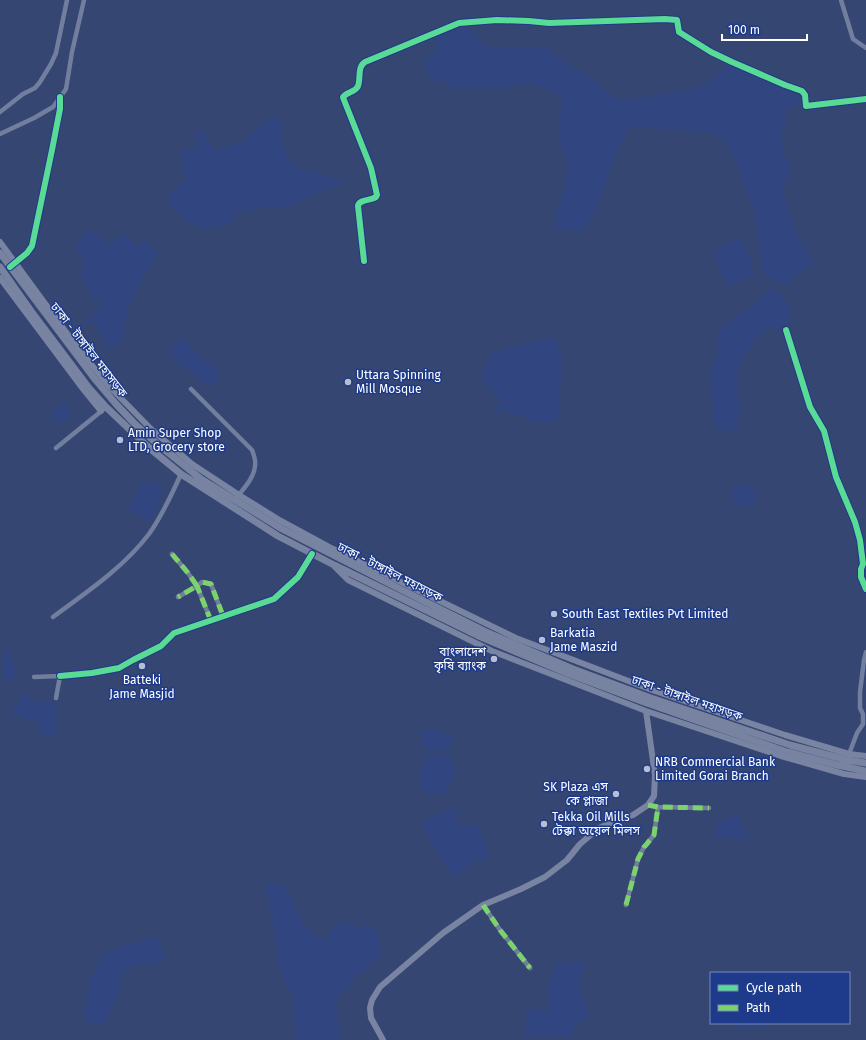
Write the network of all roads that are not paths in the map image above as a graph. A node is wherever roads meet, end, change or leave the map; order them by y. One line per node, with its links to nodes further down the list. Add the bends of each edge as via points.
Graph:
1 (67, 0): 7 (street, via 56,53 40,82)
2 (84, 0): 5 (street, via 66,89)
3 (841, 0): 4 (street, via 853,39)
4 (866, 48)
5 (60, 97): 8 (street, via 53,107); 12 (street, via 60,109 32,246)
6 (866, 99): 11 (street, via 806,106 802,91 711,52 679,32 677,20 550,23 496,20 459,23 365,62 360,69 358,87 343,97 371,168 377,194 373,199 358,203)
7 (0, 112)
8 (0, 134)
9 (0, 242): 12 (main road)
10 (0, 254): 12 (highway, ঢাকা - টাঙ্গাইল মহাসড়ক)
11 (364, 261)
12 (13, 264): 20 (highway, ঢাকা - টাঙ্গাইল মহাসড়ক, via 94,378 134,423 184,467)
13 (0, 267): 17 (highway, ঢাকা - টাঙ্গাইল মহাসড়ক)
14 (0, 278): 17 (main road, via 80,385)
15 (786, 330): 26 (street, via 810,407 824,431 836,477 860,540 863,564 861,577)
16 (191, 389): 20 (street, via 252,450 256,466 250,481)
17 (104, 409): 18 (street); 19 (highway, ঢাকা - টাঙ্গাইল মহাসড়ক)
18 (56, 448)
19 (181, 474): 22 (highway, ঢাকা - টাঙ্গাইল মহাসড়ক, via 278,536); 29 (street, via 150,532 134,552 110,574)
20 (237, 498): 23 (highway, ঢাকা - টাঙ্গাইল মহাসড়ক, via 282,529)
21 (172, 554): 25 (street)
22 (312, 554): 24 (highway, ঢাকা - টাঙ্গাইল মহাসড়ক); 28 (street, via 298,577 274,599)
23 (345, 558): 36 (main road, via 516,638 652,690); 38 (highway, ঢাকা - টাঙ্গাইল মহাসড়ক, via 486,632 573,669 790,745)
24 (334, 565): 35 (main road, via 348,580 492,651); 39 (highway, ঢাকা - টাঙ্গাইল মহাসড়ক, via 481,637 569,674 787,752)
25 (197, 586): 27 (street); 28 (street, via 202,582 211,584); 30 (street)
26 (866, 589)
27 (178, 597)
28 (223, 616): 30 (street)
29 (53, 617)
30 (211, 621): 32 (street, via 174,633 161,646 119,668)
31 (866, 652): 36 (street, via 860,692 863,724)
32 (60, 676): 33 (street); 34 (street)
33 (34, 678)
34 (56, 698)
35 (646, 711): 40 (main road, via 780,756 844,774); 41 (main road, via 655,775 654,796)
36 (849, 754): 37 (main road)
37 (866, 756)
38 (866, 763)
39 (866, 771)
40 (866, 777)
41 (648, 805): 42 (street); 44 (main road, via 633,815 599,828 580,844 567,860 545,877)
42 (658, 807): 43 (street); 45 (street, via 654,835 638,859)
43 (709, 808)
44 (483, 905): 46 (street); 47 (main road, via 443,933 380,987 370,1008 371,1018)
45 (626, 905)
46 (530, 968)
47 (383, 1040)

